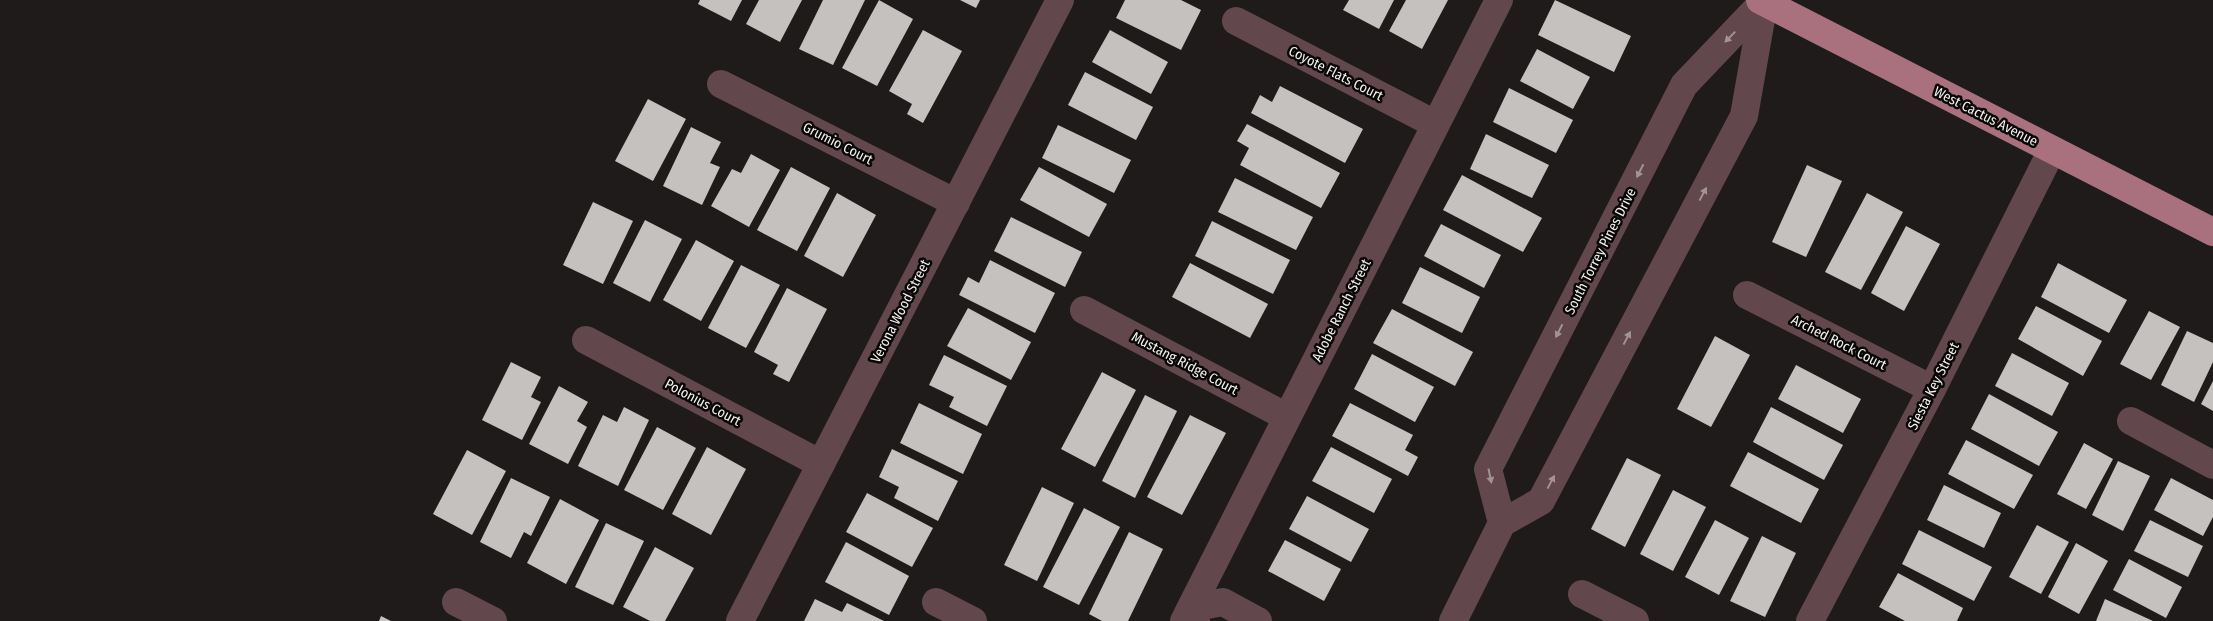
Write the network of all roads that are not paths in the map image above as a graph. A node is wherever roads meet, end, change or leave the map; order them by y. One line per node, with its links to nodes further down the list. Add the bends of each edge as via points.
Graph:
1 (1060, 0): 8 (street, Verona Wood Street)
2 (1499, 0): 6 (street, Adobe Ranch Street)
3 (1763, 1): 7 (main road, West Cactus Avenue); 18 (street, one-way to 3, via 1541,501 1744,116); 18 (street, South Torrey Pines Drive, one-way to 18, via 1684,85 1488,469)
4 (1236, 21): 6 (street, Coyote Flats Court)
5 (721, 84): 8 (street, Grumio Court)
6 (1435, 124): 14 (street, Adobe Ranch Street)
7 (2052, 150): 9 (main road, West Cactus Avenue); 13 (street, Siesta Key Street)
8 (956, 203): 16 (street, Verona Wood Street)
9 (2213, 232)
10 (1747, 295): 13 (street, Arched Rock Court)
11 (1084, 310): 14 (street, Mustang Ridge Court)
12 (586, 340): 16 (street, Polonius Court)
13 (1932, 389): 29 (street, Siesta Key Street)
14 (1286, 417): 22 (street, Adobe Ranch Street)
15 (2132, 421): 17 (street)
16 (821, 464): 24 (street, Verona Wood Street)
17 (2213, 464)
18 (1502, 523): 27 (street)
19 (1582, 594): 28 (street)
20 (456, 602): 23 (street)
21 (936, 602): 25 (street)
22 (1190, 617): 26 (street, via 1223,602)
23 (493, 621)
24 (740, 621)
25 (973, 621)
26 (1258, 621)
27 (1453, 621)
28 (1635, 621)
29 (1810, 621)

